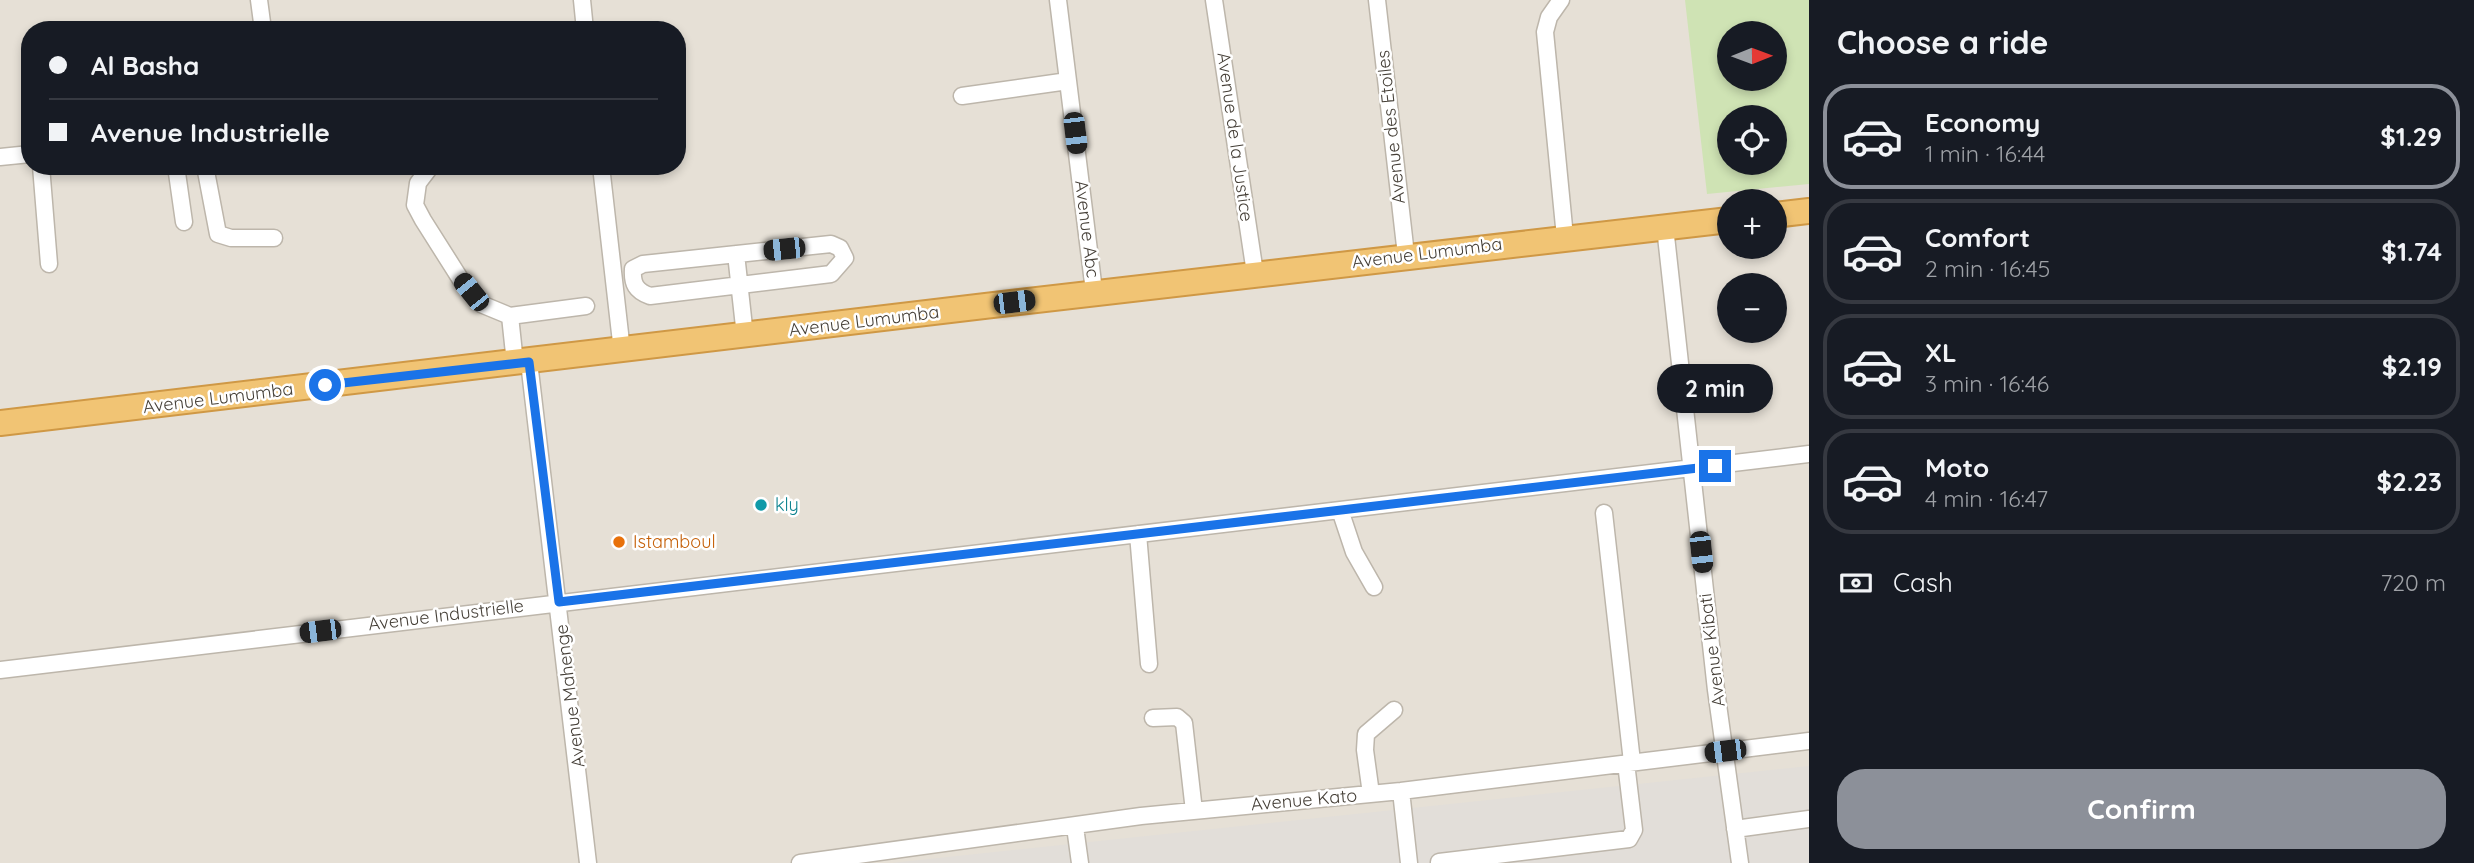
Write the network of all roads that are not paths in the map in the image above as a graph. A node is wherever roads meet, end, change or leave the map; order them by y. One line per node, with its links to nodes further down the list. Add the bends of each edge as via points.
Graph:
1 (259, 0): 7 (street)
2 (582, 0): 8 (street)
3 (1058, 0): 9 (street, Avenue Abc)
4 (1214, 0): 28 (street, Avenue de la Justice)
5 (1377, 0): 26 (street, Avenue des Etoiles)
6 (1561, 0): 23 (street, via 1545,32)
7 (262, 21)
8 (584, 21)
9 (1068, 80): 10 (street); 30 (street, Avenue Abc)
10 (962, 96)
11 (21, 155): 12 (street)
12 (0, 157)
13 (42, 175): 27 (street)
14 (177, 175): 21 (street)
15 (207, 175): 24 (street, via 218,234)
16 (424, 175): 32 (street, via 418,183 415,205 423,220 481,304)
17 (602, 175): 34 (street)
18 (1809, 211): 19 (highway)
19 (1787, 214)
20 (1717, 221): 22 (highway, Avenue Lumumba)
21 (184, 222)
22 (1665, 227): 23 (highway, Avenue Lumumba); 38 (street, Avenue Kibati)
23 (1565, 237): 26 (highway, Avenue Lumumba)
24 (274, 238)
25 (736, 254): 29 (street); 29 (street, via 831,244 845,258 831,274); 29 (street, via 643,264 633,270 632,281 639,292 650,296)
26 (1406, 255): 28 (highway, Avenue Lumumba)
27 (49, 264)
28 (1255, 273): 30 (highway, Avenue Lumumba)
29 (739, 285): 33 (street)
30 (1094, 291): 33 (highway, Avenue Lumumba)
31 (586, 306): 32 (street)
32 (510, 316): 35 (street, Avenue Mahenge)
33 (745, 336): 34 (highway, Avenue Lumumba)
34 (622, 351): 35 (highway, Avenue Lumumba)
35 (522, 363): 36 (highway, Avenue Lumumba); 43 (street, Avenue Mahenge)
36 (0, 423)
37 (1809, 454): 38 (street, Avenue Industrielle)
38 (1692, 468): 39 (street, Avenue Industrielle); 49 (street, Avenue Kibati)
39 (1340, 510): 41 (street, Avenue Industrielle); 42 (street, via 1354,552)
40 (1604, 513): 50 (street)
41 (1138, 534): 43 (street, Avenue Industrielle); 44 (street)
42 (1374, 587)
43 (559, 602): 45 (street, Avenue Industrielle); 58 (street, Avenue Mahenge)
44 (1149, 664)
45 (0, 670)
46 (1394, 710): 52 (street, via 1366,734)
47 (1153, 718): 53 (street, via 1177,717 1184,723)
48 (1809, 741): 49 (street, Avenue Kato)
49 (1725, 751): 50 (street, Avenue Kato); 56 (street, Avenue Kibati)
50 (1629, 763): 51 (street, Avenue Kato); 57 (street, via 1634,830 1629,839)
51 (1401, 791): 52 (street, Avenue Kato); 61 (street)
52 (1371, 794): 53 (street, Avenue Kato)
53 (1194, 811): 55 (street, Avenue Kato)
54 (1809, 819): 56 (street)
55 (1075, 827): 59 (street, Avenue Kato); 60 (street)
56 (1735, 829): 62 (street, Avenue Kibati)
57 (1439, 862)
58 (588, 863)
59 (800, 863)
60 (1080, 863)
61 (1409, 863)
62 (1740, 863)

